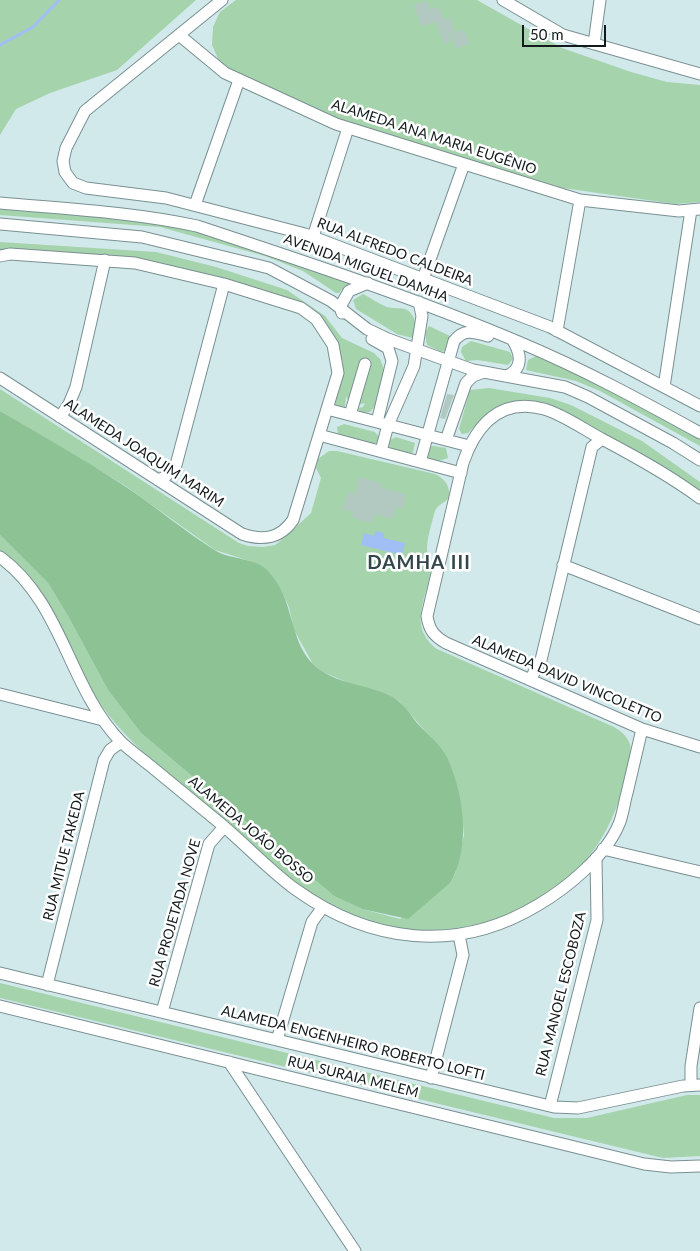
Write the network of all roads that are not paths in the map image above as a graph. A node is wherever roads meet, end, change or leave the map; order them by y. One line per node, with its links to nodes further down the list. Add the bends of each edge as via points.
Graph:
1 (222, 0): 4 (street)
2 (503, 0): 6 (street, via 563,35)
3 (600, 0): 6 (street)
4 (212, 5): 5 (street)
5 (179, 35): 8 (street, ALAMEDA ANA MARIA EUGÊNIO, via 225,73); 13 (street, RUA ALFREDO CALDEIRA, via 85,111 66,148 65,172 73,182 86,188)
6 (594, 44): 7 (street)
7 (700, 74)
8 (239, 80): 9 (street, ALAMEDA ANA MARIA EUGÊNIO); 13 (street)
9 (348, 128): 10 (street, ALAMEDA ANA MARIA EUGÊNIO); 16 (street)
10 (464, 164): 11 (street, ALAMEDA ANA MARIA EUGÊNIO); 19 (street)
11 (580, 200): 14 (street, ALAMEDA ANA MARIA EUGÊNIO, via 679,211); 24 (street)
12 (0, 203): 20 (street, AVENIDA MIGUEL DAMHA, via 180,222)
13 (195, 205): 16 (street, RUA ALFREDO CALDEIRA)
14 (695, 209): 32 (street)
15 (0, 224): 23 (street, via 142,237 194,249 269,268)
16 (313, 237): 19 (street, RUA ALFREDO CALDEIRA)
17 (0, 256): 18 (street)
18 (105, 260): 21 (street, via 135,262); 36 (street, via 76,387)
19 (423, 279): 24 (street, RUA ALFREDO CALDEIRA)
20 (368, 283): 22 (street, AVENIDA MIGUEL DAMHA); 23 (street, via 348,291)
21 (224, 284): 34 (street, via 301,308 316,319 333,345 338,373); 48 (street, via 176,465 166,477)
22 (419, 302): 25 (street, AVENIDA MIGUEL DAMHA); 26 (street, via 422,316)
23 (340, 307): 26 (street, via 367,329); 37 (street, via 349,325 388,348 391,370)
24 (557, 331): 32 (street, RUA ALFREDO CALDEIRA)
25 (511, 339): 27 (street, via 465,332 454,341); 30 (street, via 517,346 520,360 517,369); 38 (street, AVENIDA MIGUEL DAMHA, via 567,363)
26 (417, 350): 27 (street); 37 (street, via 411,375)
27 (447, 362): 29 (street); 40 (street)
28 (365, 364): 35 (street)
29 (484, 372): 30 (street); 42 (street, via 466,383)
30 (507, 376): 45 (street, via 565,387 588,397)
31 (0, 378): 36 (street, ALAMEDA JOAQUIM MARIM)
32 (664, 388): 33 (street, RUA ALFREDO CALDEIRA)
33 (700, 406)
34 (327, 409): 35 (street); 39 (street)
35 (350, 415): 37 (street)
36 (60, 417): 48 (street, ALAMEDA JOAQUIM MARIM)
37 (382, 424): 40 (street); 44 (street)
38 (700, 433)
39 (319, 435): 44 (street); 48 (street, ALAMEDA JOAQUIM MARIM, via 293,520 276,536 255,538 242,534)
40 (426, 435): 42 (street); 46 (street)
41 (602, 439): 43 (street, via 546,409 518,407 492,417); 49 (street, via 664,472); 51 (street, via 592,447)
42 (446, 440): 43 (street)
43 (471, 441): 47 (street)
44 (381, 451): 46 (street)
45 (700, 460)
46 (420, 462): 47 (street)
47 (461, 473): 53 (street, ALAMEDA DAVID VINCOLETTO, via 429,606 428,627 446,643)
48 (158, 480)
49 (700, 498)
50 (0, 557): 55 (street, ALAMEDA JOÃO BOSSO, via 35,590 50,614 82,686)
51 (563, 565): 52 (street); 53 (street, via 541,660)
52 (700, 619)
53 (530, 680): 56 (street, ALAMEDA DAVID VINCOLETTO)
54 (0, 694): 55 (street)
55 (103, 720): 57 (street, ALAMEDA JOÃO BOSSO)
56 (642, 729): 58 (street, ALAMEDA DAVID VINCOLETTO); 60 (street, ALAMEDA JOÃO BOSSO, via 619,825)
57 (121, 742): 59 (street, ALAMEDA JOÃO BOSSO); 65 (street, RUA MITUE TAKEDA, via 110,750 104,760)
58 (700, 747)
59 (224, 827): 62 (street, ALAMEDA JOÃO BOSSO, via 293,888); 68 (street, RUA PROJETADA NOVE, via 209,844)
60 (600, 854): 61 (street); 63 (street, ALAMEDA JOÃO BOSSO, via 558,893 529,910 478,932); 73 (street, RUA MANOEL ESCOBOZA, via 597,920)
61 (700, 872)
62 (323, 907): 63 (street, ALAMEDA JOÃO BOSSO, via 380,932 423,937); 69 (street, via 312,922)
63 (459, 935): 71 (street, via 463,955)
64 (0, 973): 65 (street, ALAMEDA ENGENHEIRO ROBERTO LOFTI)
65 (47, 985): 68 (street, ALAMEDA ENGENHEIRO ROBERTO LOFTI)
66 (0, 1006): 70 (street, RUA SURAIA MELEM)
67 (700, 1008): 72 (street, via 691,1066)
68 (162, 1012): 69 (street, ALAMEDA ENGENHEIRO ROBERTO LOFTI)
69 (277, 1040): 71 (street, ALAMEDA ENGENHEIRO ROBERTO LOFTI)
70 (229, 1062): 74 (street, RUA SURAIA MELEM, via 644,1164); 75 (street)
71 (431, 1078): 73 (street, ALAMEDA ENGENHEIRO ROBERTO LOFTI)
72 (696, 1085): 73 (street, ALAMEDA ENGENHEIRO ROBERTO LOFTI, via 578,1108)
73 (550, 1106)
74 (700, 1166)
75 (355, 1251)

